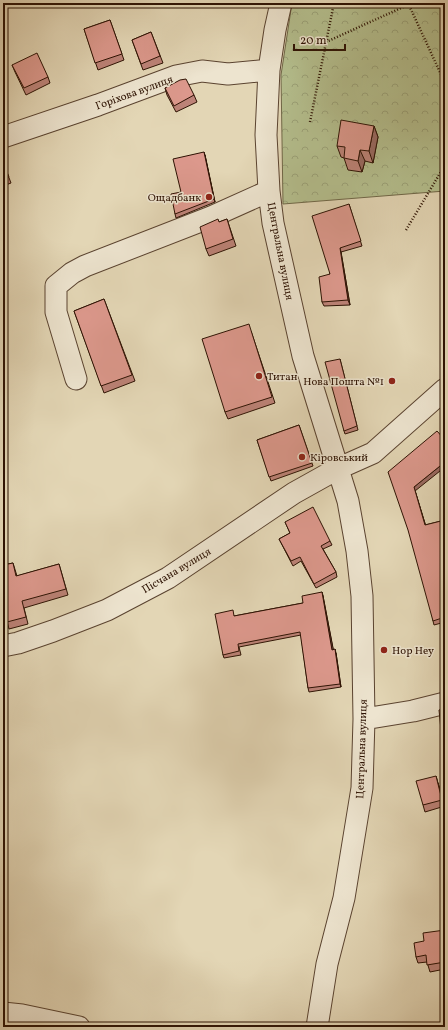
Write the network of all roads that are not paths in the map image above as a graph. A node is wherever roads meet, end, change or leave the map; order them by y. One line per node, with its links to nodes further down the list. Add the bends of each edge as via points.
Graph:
1 (281, 3): 2 (street, Центральна вулиця)
2 (269, 70): 3 (street, Горіхова вулиця, via 228,74 202,71 176,76); 4 (street, Центральна вулиця, via 266,135)
3 (3, 137)
4 (269, 191): 5 (street, via 211,217 85,266 56,286 56,312); 7 (street, Центральна вулиця, via 273,223 303,356)
5 (76, 380)
6 (445, 390): 7 (street, via 373,452)
7 (337, 470): 8 (street, Пісчана вулиця, via 294,493 168,578 107,610 53,631); 10 (street, Центральна вулиця, via 348,501 362,596)
8 (3, 646)
9 (445, 703): 10 (street)
10 (364, 719): 13 (street, Центральна вулиця, via 362,788 344,898 327,964)
11 (3, 1013): 12 (street)
12 (79, 1027)
13 (317, 1027)

